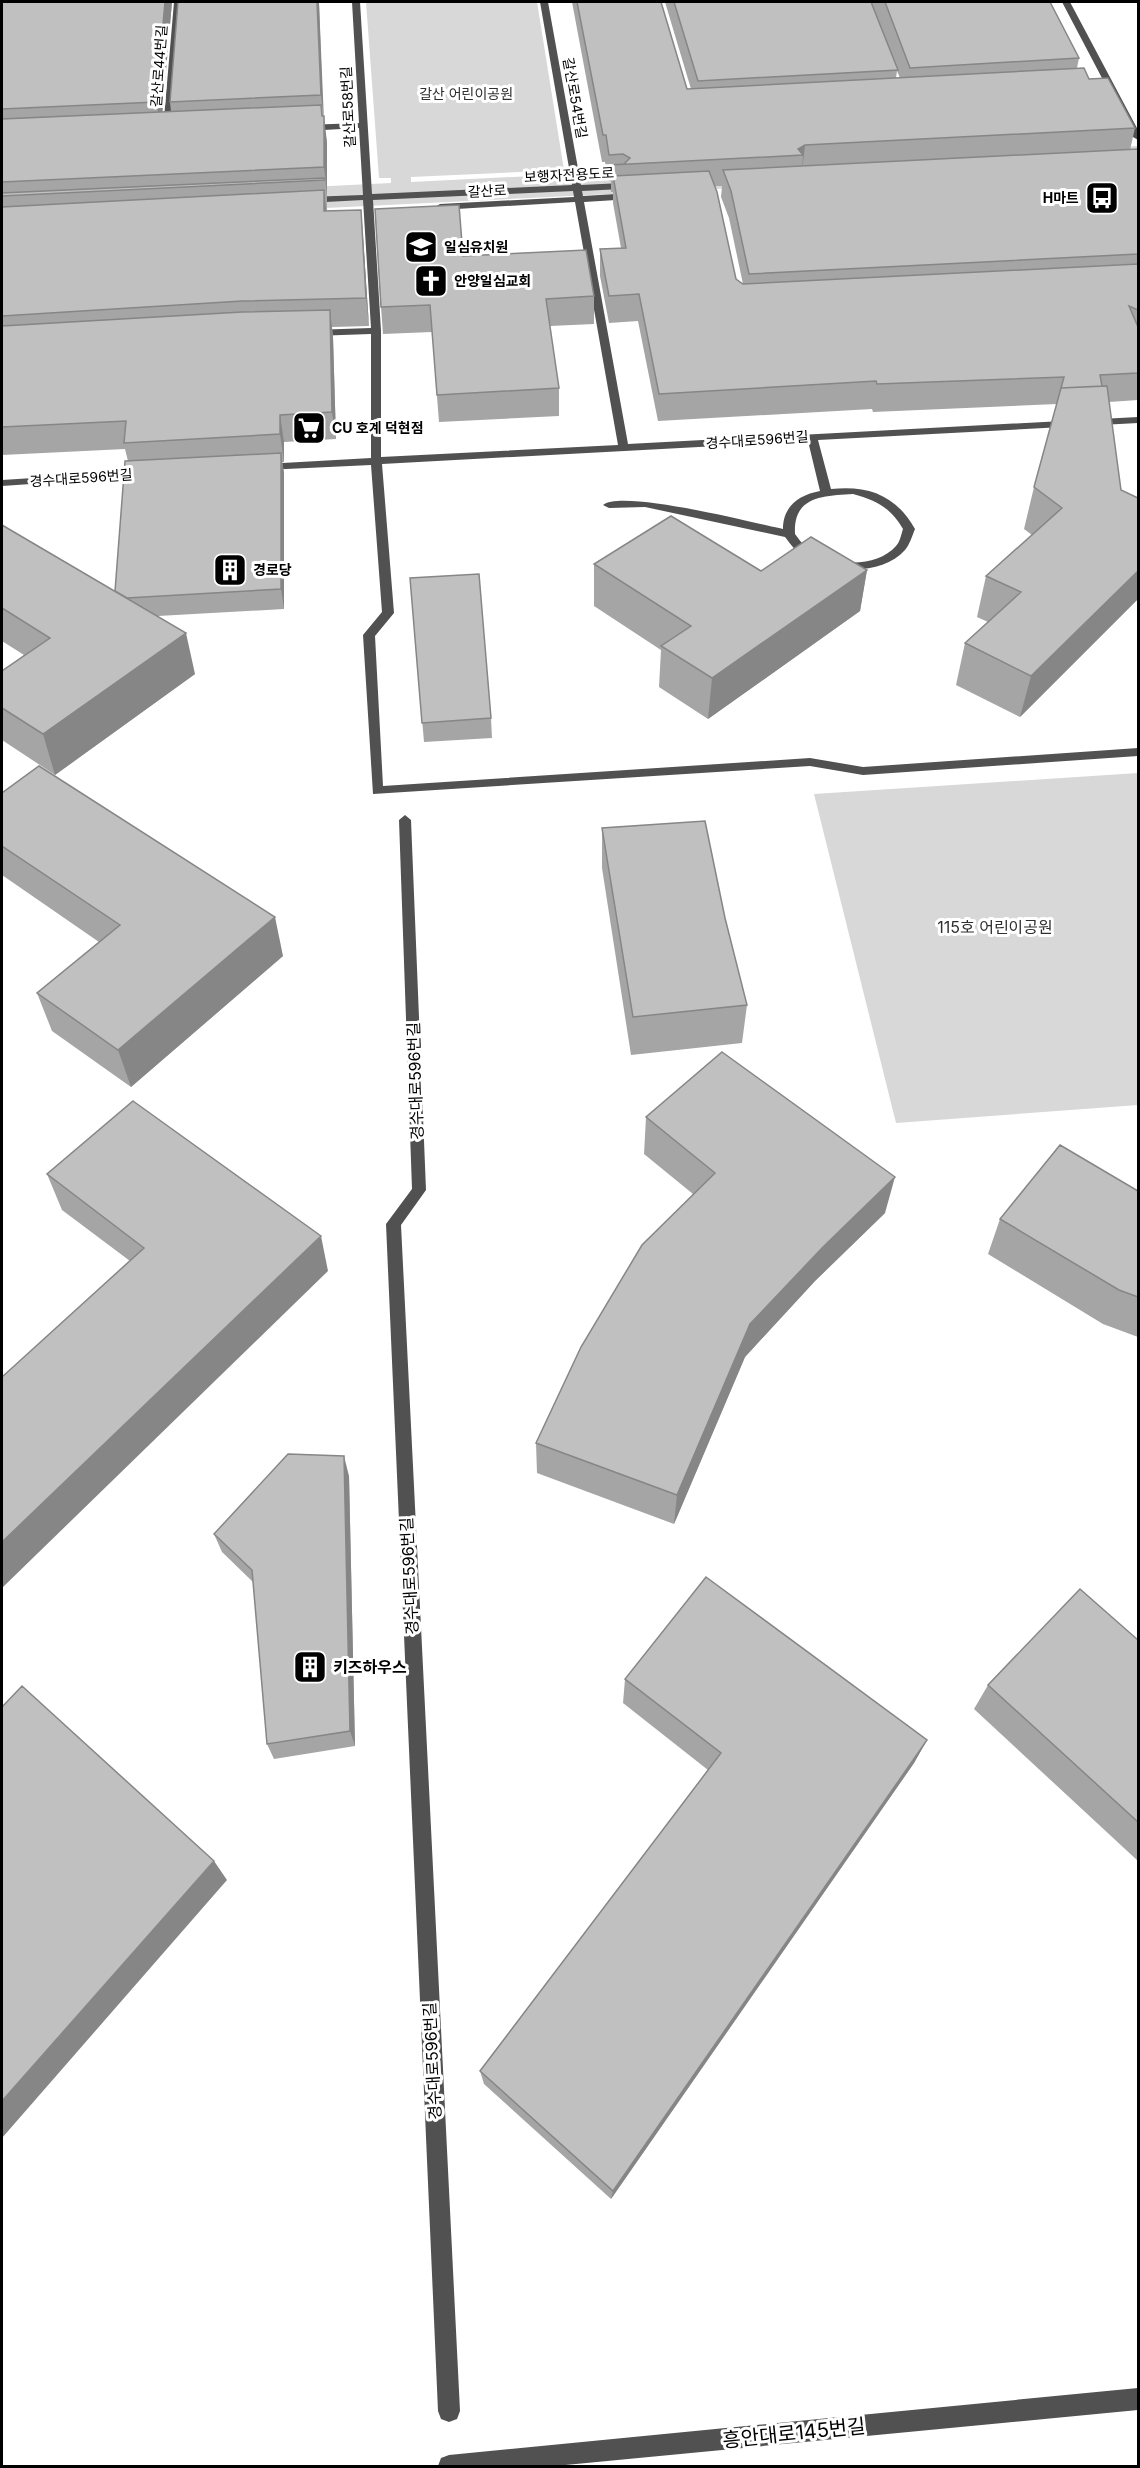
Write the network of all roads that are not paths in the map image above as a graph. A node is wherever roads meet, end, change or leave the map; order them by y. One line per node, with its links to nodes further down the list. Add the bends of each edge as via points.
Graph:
1 (178, 2): 11 (street, 갈산로44번길)
2 (356, 2): 7 (street, 갈산로58번길)
3 (544, 2): 16 (street, 갈산로54번길)
4 (1066, 2): 5 (street)
5 (1112, 87): 6 (street); 12 (street)
6 (1100, 88)
7 (363, 125): 8 (street); 15 (street, 갈산로58번길)
8 (294, 128)
9 (179, 132): 11 (street)
10 (155, 133): 11 (street)
11 (167, 133)
12 (1138, 137)
13 (633, 185): 15 (street, 보행자전용도로)
14 (645, 195): 16 (street, 갈산로)
15 (367, 197): 17 (street, 보행자전용도로); 19 (street, 갈산로58번길)
16 (579, 199): 18 (street, 갈산로); 26 (street)
17 (297, 201)
18 (426, 208)
19 (368, 211): 20 (street); 21 (street); 22 (street)
20 (380, 211)
21 (356, 212)
22 (376, 331): 23 (street); 27 (street)
23 (305, 333)
24 (1138, 420): 25 (street, 경수대로596번길)
25 (812, 436): 26 (street, 경수대로596번길); 31 (street)
26 (624, 449): 27 (street, 경수대로596번길)
27 (376, 462): 28 (street, 경수대로596번길); 34 (street, via 388,613 369,635 378,791 810,762 863,771)
28 (258, 468)
29 (158, 473): 30 (street, 경수대로596번길)
30 (2, 483)
31 (826, 492): 33 (street, via 802,501 789,516); 33 (street, via 853,491 880,498 900,512 909,529 902,547 884,560 857,566 827,562 804,551)
32 (609, 505): 33 (street, via 645,504)
33 (789, 534)
34 (1138, 752)
35 (405, 820): 37 (street, 경수대로596번길, via 419,1190 393,1224)
36 (1138, 2399): 38 (street, 흥안대로145번길)
37 (449, 2411)
38 (479, 2465): 39 (street, 흥안대로145번길)
39 (449, 2466)

